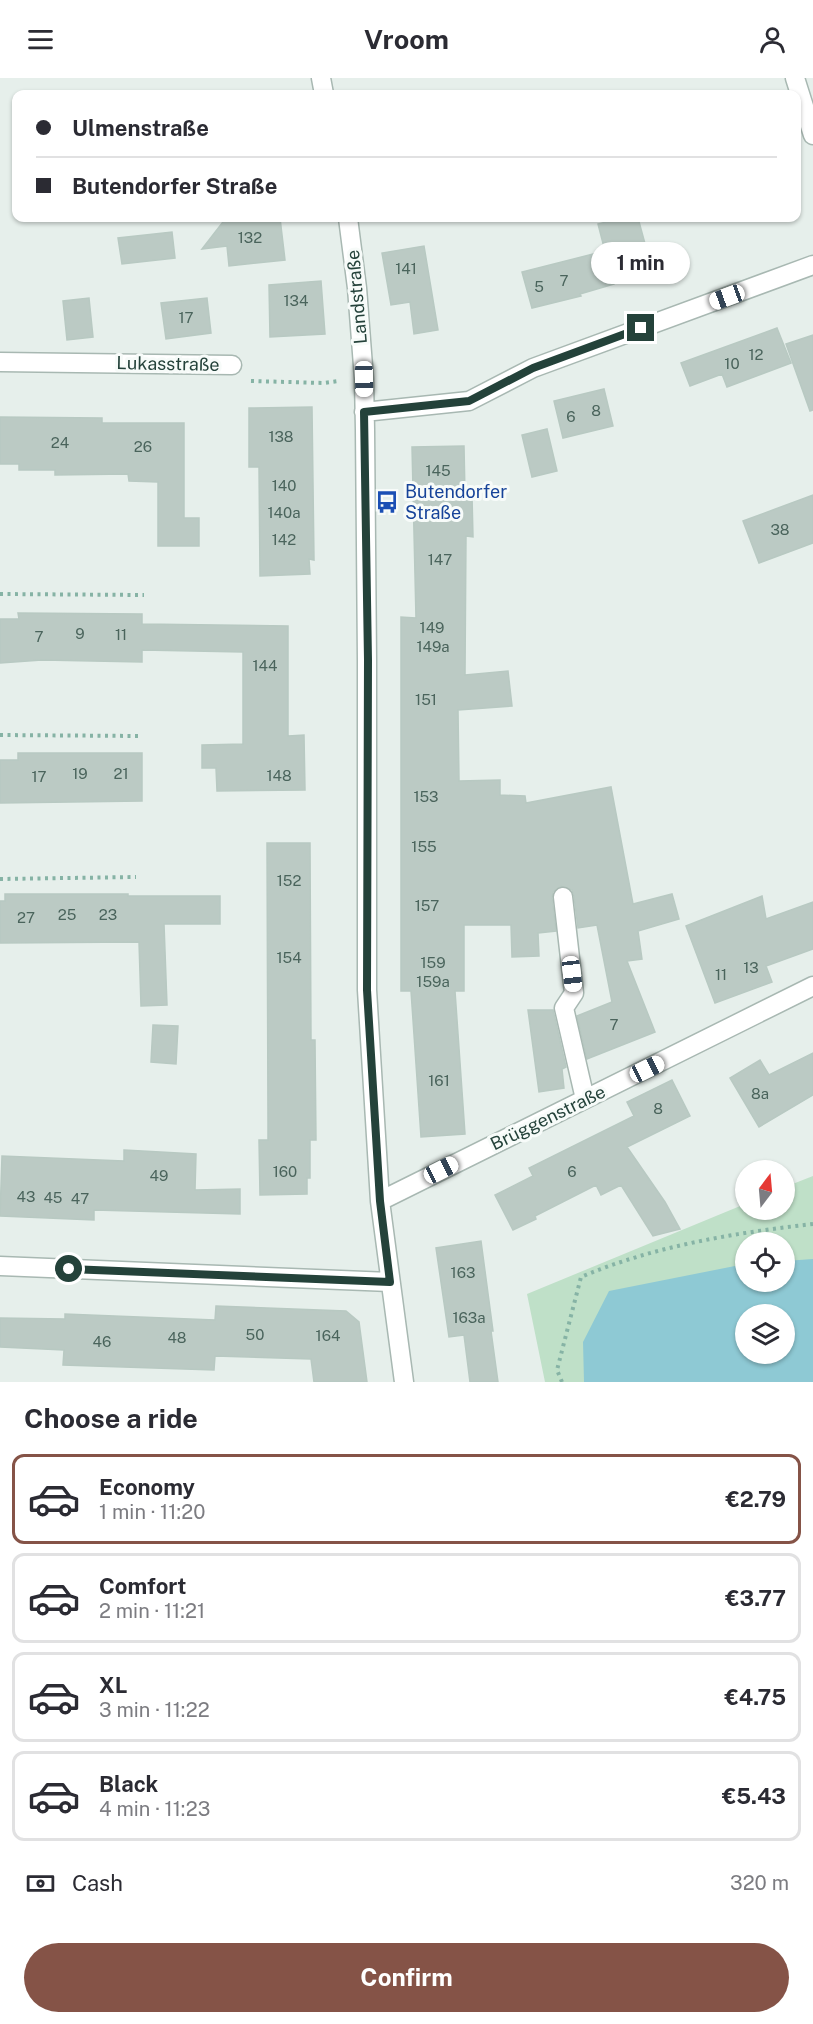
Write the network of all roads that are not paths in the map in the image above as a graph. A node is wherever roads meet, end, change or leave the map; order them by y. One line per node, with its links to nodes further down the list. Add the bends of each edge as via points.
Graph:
1 (801, 97): 2 (street)
2 (813, 135)
3 (349, 222): 7 (street, Landstraße, via 357,288)
4 (813, 265): 7 (street, via 533,368 469,401)
5 (0, 362): 6 (street, Lukasstraße)
6 (232, 365)
7 (364, 412): 11 (street, Landstraße, via 367,990)
8 (563, 897): 10 (street, via 574,993 564,1008)
9 (813, 986): 10 (street, Brüggenstraße)
10 (585, 1100): 11 (street, Brüggenstraße)
11 (380, 1201): 13 (street, Landstraße)
12 (0, 1266): 13 (street)
13 (390, 1282): 14 (street, Landstraße)
14 (404, 1382)

